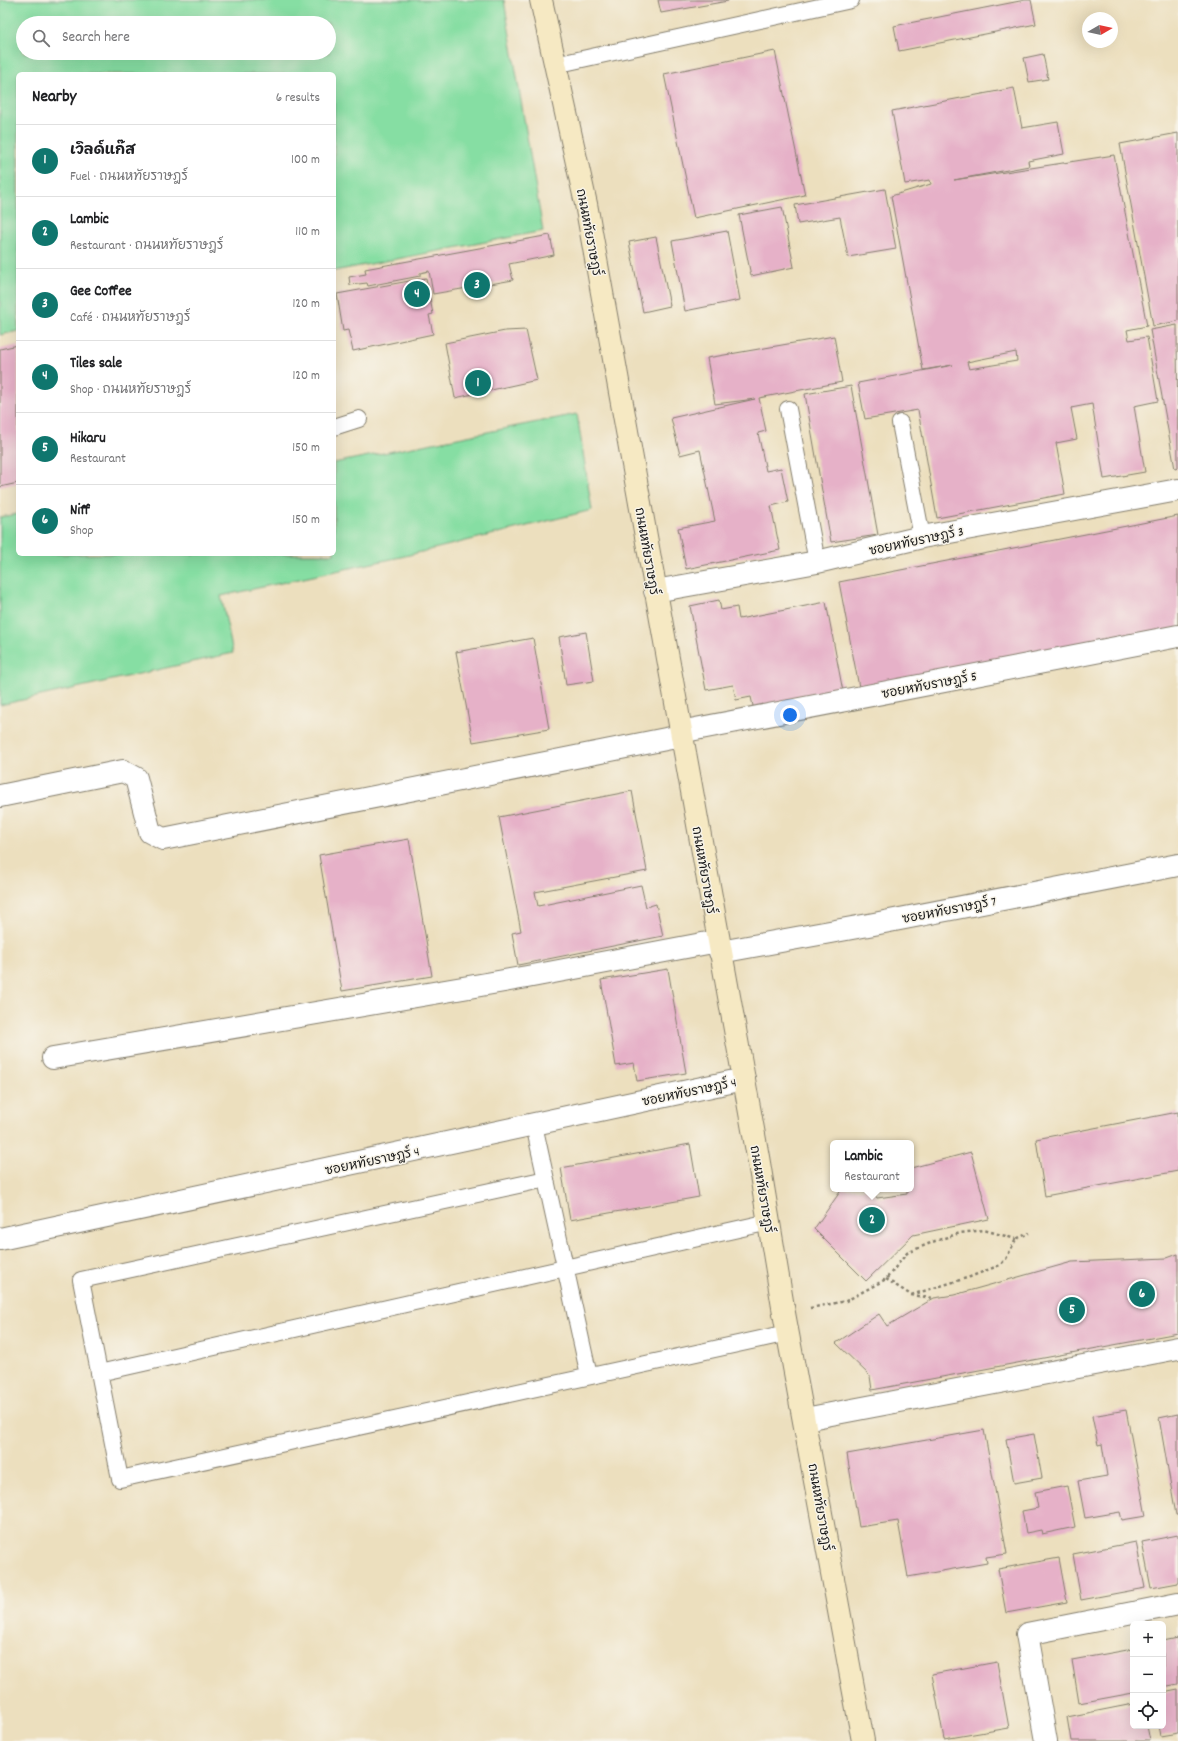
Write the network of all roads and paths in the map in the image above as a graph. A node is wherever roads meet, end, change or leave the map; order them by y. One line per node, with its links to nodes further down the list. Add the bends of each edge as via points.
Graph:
1 (541, 0): 3 (main road, ถนนหทัยราษฎร์)
2 (851, 0): 3 (lane)
3 (555, 65): 11 (main road, ถนนหทัยราษฎร์, via 586,204)
4 (788, 409): 10 (lane)
5 (359, 419): 7 (lane)
6 (900, 423): 9 (lane)
7 (336, 426)
8 (1178, 490): 9 (street, ซอยหทัยราษฎร์ 3)
9 (922, 538): 10 (street, ซอยหทัยราษฎร์ 3)
10 (817, 562): 11 (street, ซอยหทัยราษฎร์ 3)
11 (655, 591): 13 (main road, ถนนหทัยราษฎร์)
12 (1178, 636): 13 (street, ซอยหทัยราษฎร์ 5)
13 (681, 734): 14 (street, ซอยหทัยราษฎร์ 5, via 163,839 150,832 136,778 123,771); 16 (main road, ถนนหทัยราษฎร์)
14 (0, 796)
15 (1178, 865): 16 (street, ซอยหทัยราษฎร์ 7)
16 (719, 946): 17 (street, ซอยหทัยราษฎร์ 7); 18 (main road, ถนนหทัยราษฎร์)
17 (53, 1058)
18 (744, 1079): 19 (street, ซอยหทัยราษฎร์ 4); 21 (main road, ถนนหทัยราษฎร์)
19 (534, 1125): 20 (lane); 23 (street, ซอยหทัยราษฎร์ 4)
20 (546, 1179): 25 (lane); 32 (lane, via 81,1280)
21 (769, 1222): 25 (lane); 30 (main road, ถนนหทัยราษฎร์)
22 (1029, 1233): 24 (path)
23 (0, 1239)
24 (1016, 1239): 26 (path, via 984,1230 960,1233 907,1253); 27 (path, via 1000,1265)
25 (566, 1268): 32 (lane); 33 (lane)
26 (886, 1279): 27 (path); 29 (path, via 846,1300)
27 (911, 1295): 28 (path)
28 (934, 1298)
29 (817, 1307)
30 (788, 1333): 33 (lane); 34 (main road, ถนนหทัยราษฎร์)
31 (1178, 1348): 34 (street)
32 (99, 1373): 33 (lane, via 120,1479)
33 (589, 1376)
34 (805, 1419): 36 (main road, ถนนหทัยราษฎร์)
35 (1178, 1604): 37 (street, via 1027,1634)
36 (863, 1741)
37 (1046, 1741)

